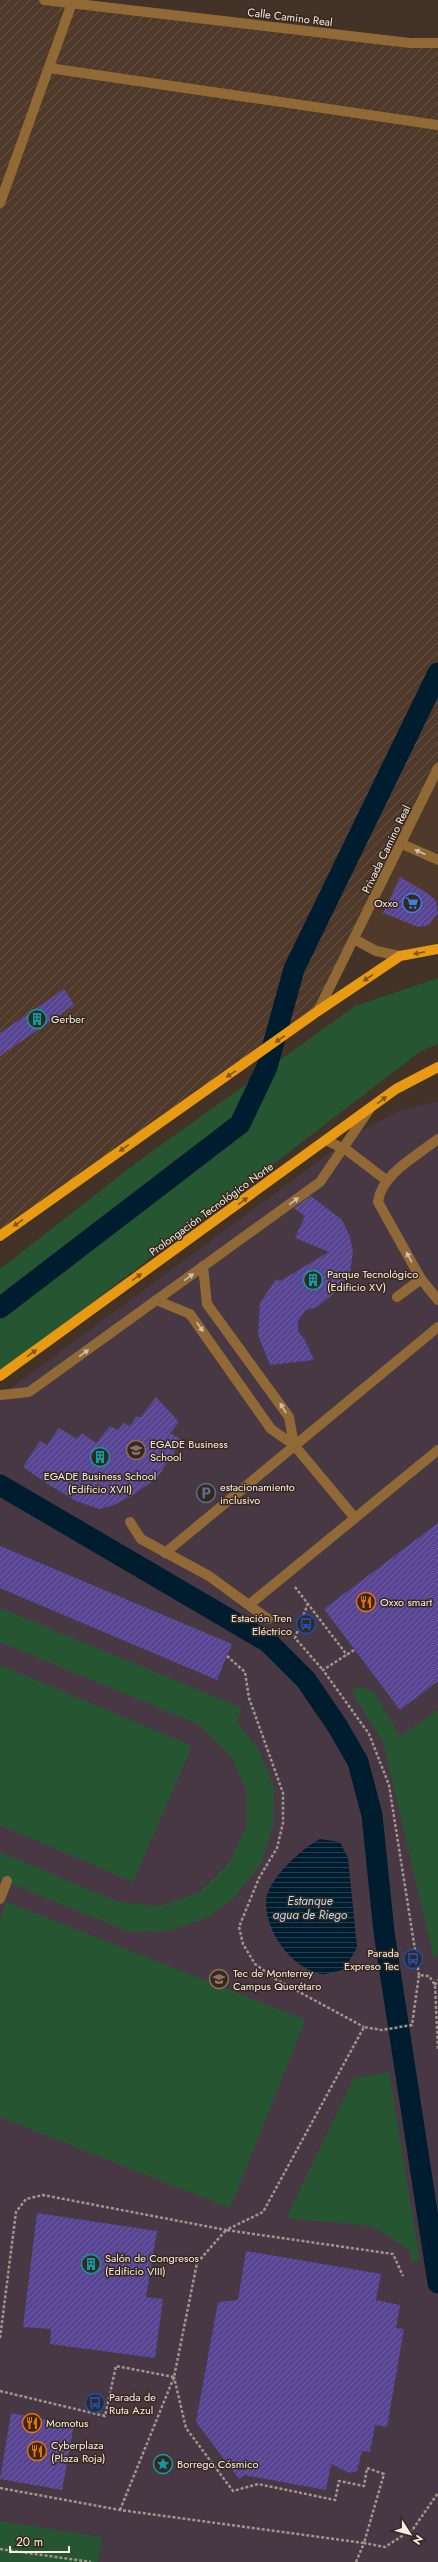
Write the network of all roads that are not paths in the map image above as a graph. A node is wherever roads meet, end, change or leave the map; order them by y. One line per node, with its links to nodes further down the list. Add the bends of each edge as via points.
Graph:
1 (44, 0): 2 (street, Calle Camino Real)
2 (72, 3): 3 (street, Calle Camino Real, via 410,43); 4 (street)
3 (438, 43)
4 (50, 68): 5 (street); 6 (street)
5 (438, 125)
6 (0, 203)
7 (438, 768): 8 (street, Privada Camino Real)
8 (402, 844): 9 (street, one-way to 8); 10 (street, Privada Camino Real)
9 (438, 860)
10 (354, 939): 12 (street, via 376,950); 13 (street, Privada Camino Real)
11 (438, 949): 12 (main road, one-way to 12)
12 (400, 956): 13 (main road, one-way to 13)
13 (318, 1011): 20 (main road, one-way to 20)
14 (438, 1067): 15 (main road, Prolongación Tecnológico Norte, one-way to 14, via 396,1089)
15 (369, 1110): 17 (main road, Prolongación Tecnológico Norte); 18 (street)
16 (438, 1139): 19 (street)
17 (326, 1140): 18 (street); 27 (main road, Prolongación Tecnológico Norte, one-way to 17)
18 (343, 1148): 19 (street); 21 (street, one-way to 18, via 320,1182)
19 (386, 1180): 22 (street, one-way to 19, via 378,1202 380,1190)
20 (0, 1236)
21 (203, 1266): 24 (street, one-way to 21); 29 (street, one-way to 21, via 289,1417 207,1304)
22 (421, 1279): 23 (street); 25 (street)
23 (397, 1297)
24 (156, 1300): 28 (street, one-way to 24, via 30,1392); 29 (street, one-way to 29, via 190,1314 271,1429)
25 (438, 1300)
26 (438, 1327): 29 (street)
27 (0, 1376)
28 (0, 1395)
29 (294, 1445): 31 (street); 33 (street)
30 (438, 1450): 31 (street)
31 (355, 1518): 34 (street)
32 (130, 1522): 33 (street, via 141,1539)
33 (165, 1553): 34 (street, via 209,1576)
34 (250, 1604): 35 (street)
35 (268, 1619)
36 (7, 1881): 37 (street)
37 (0, 1899)

